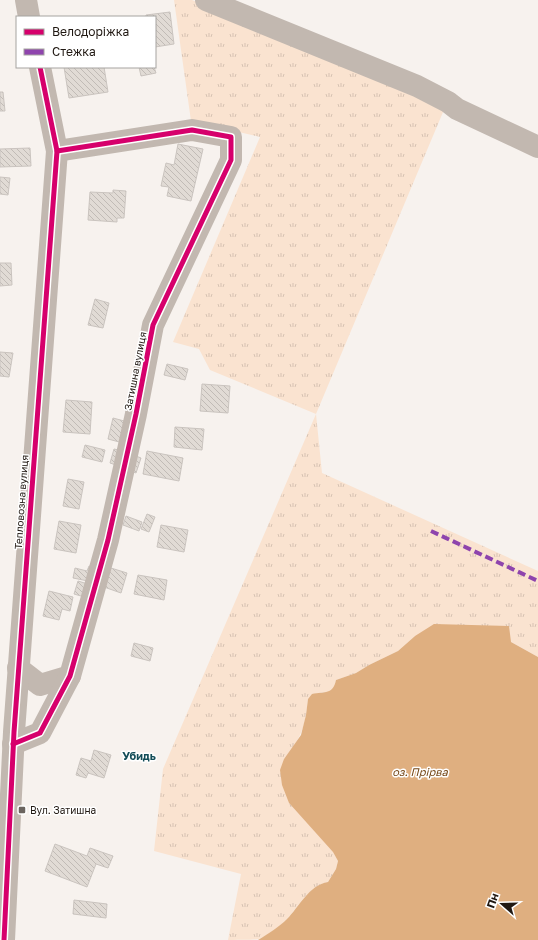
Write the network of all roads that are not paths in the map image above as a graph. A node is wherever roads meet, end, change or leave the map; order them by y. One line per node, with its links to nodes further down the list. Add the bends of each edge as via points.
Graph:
1 (26, 0): 3 (street)
2 (206, 0): 5 (street, via 417,86 457,109)
3 (29, 16)
4 (40, 68): 6 (street, Тепловозна вулиця)
5 (538, 147)
6 (57, 151): 7 (street, Тепловозна вулиця); 8 (street, Затишна вулиця, via 192,130 231,137 231,160 153,325 108,540)
7 (18, 668): 8 (street, via 40,686); 9 (street, Тепловозна вулиця)
8 (70, 676): 9 (street, Затишна вулиця, via 40,733)
9 (13, 744): 10 (street, Тепловозна вулиця)
10 (4, 940)

